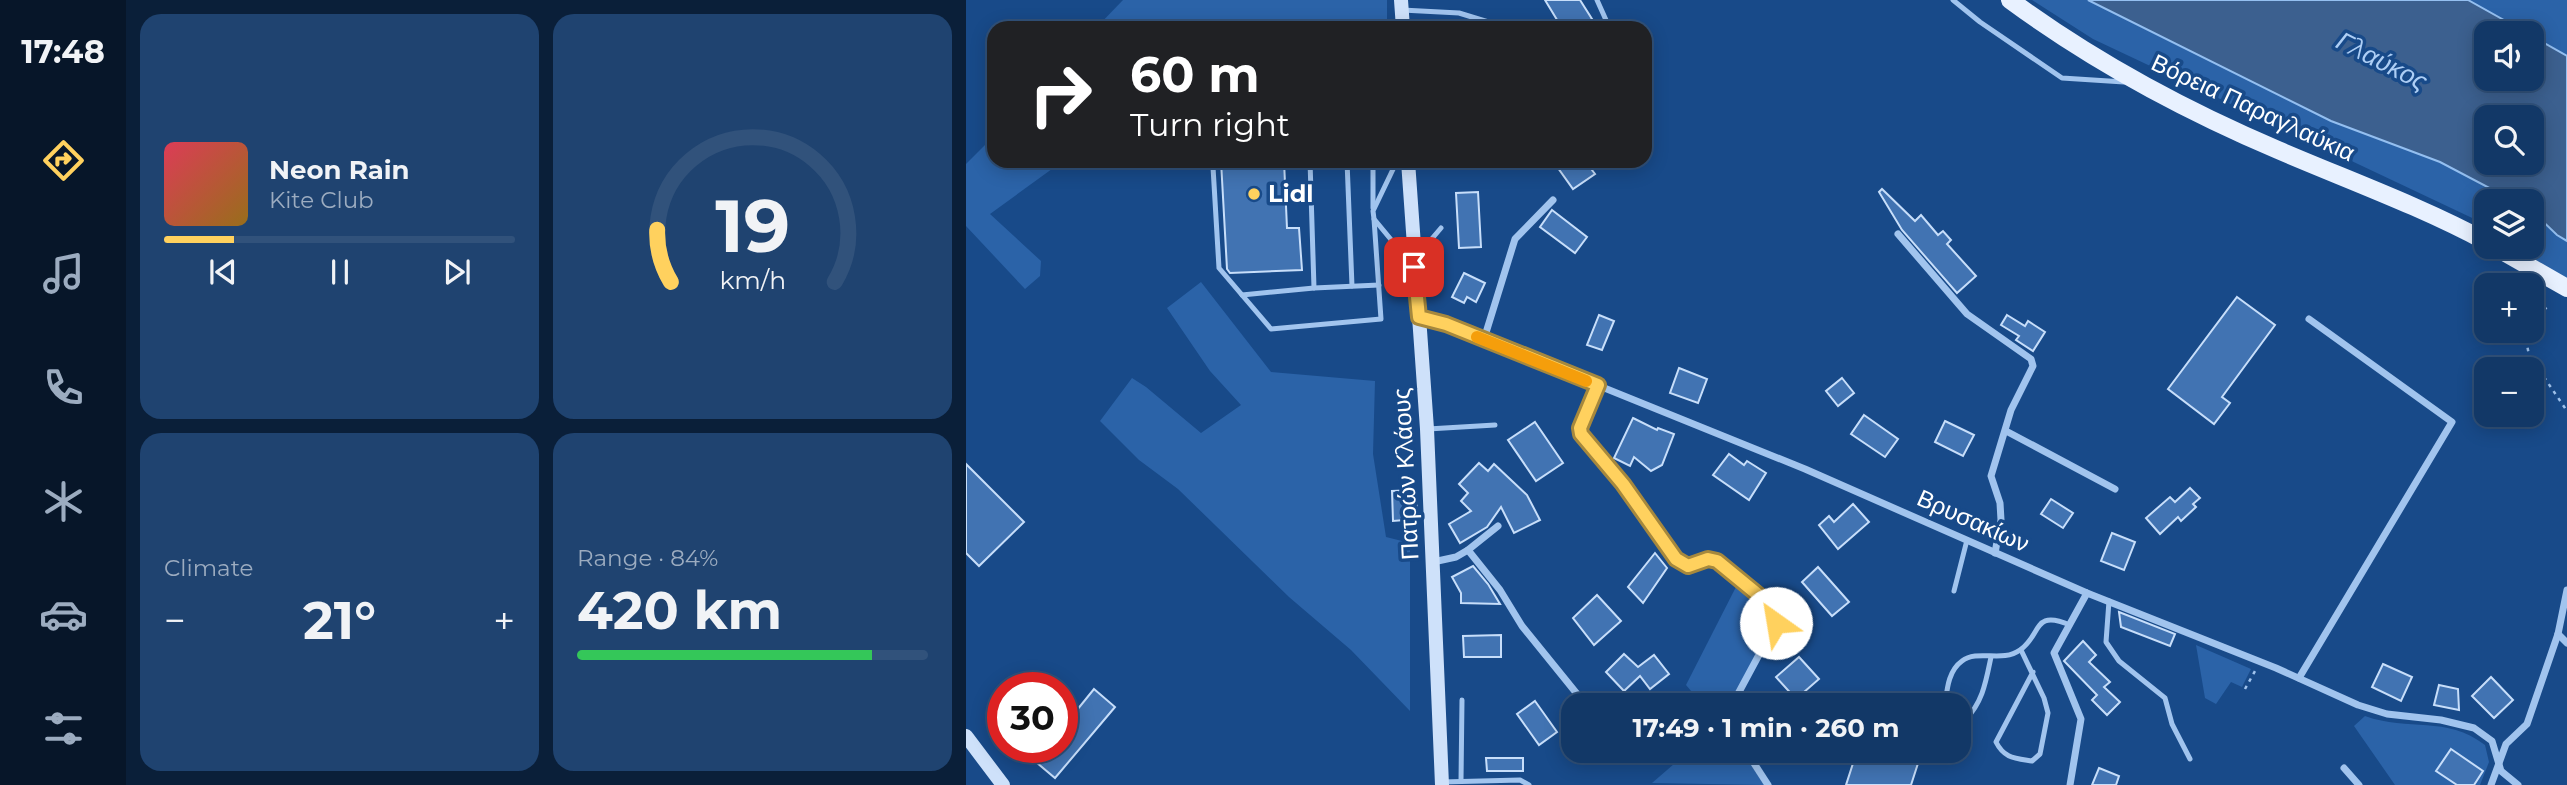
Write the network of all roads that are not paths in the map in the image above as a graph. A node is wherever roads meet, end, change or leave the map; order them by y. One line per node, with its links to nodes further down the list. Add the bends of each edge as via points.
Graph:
1 (1597, 0): 8 (lane)
2 (1953, 0): 9 (lane, via 2062,79)
3 (2010, 0): 9 (main road, Βόρεια Παραγλαύκια, via 2086,53)
4 (1401, 5): 5 (lane)
5 (1480, 18): 6 (lane); 7 (lane)
6 (1480, 21)
7 (1488, 21)
8 (1605, 21)
9 (2138, 82): 21 (main road, Βόρεια Παραγλαύκια, via 2275,149)
10 (1213, 168): 28 (lane, via 1219,268)
11 (1310, 168): 26 (lane)
12 (1346, 168): 25 (lane)
13 (1373, 168): 17 (lane)
14 (1394, 168): 17 (lane)
15 (1408, 168): 23 (main road, Πατρών Κλάους)
16 (1553, 200): 31 (street, via 1515,239)
17 (1374, 211): 18 (lane)
18 (1374, 219): 23 (lane); 24 (lane)
19 (1441, 228): 23 (lane)
20 (1898, 233): 35 (street, via 1967,314 2031,359 2033,366 2011,410)
21 (2474, 236)
22 (2516, 259): 27 (main road)
23 (1414, 263): 29 (main road, Πατρών Κλάους)
24 (1379, 285): 25 (lane); 28 (lane, via 1381,319 1271,328)
25 (1352, 286): 26 (lane)
26 (1314, 288): 28 (lane)
27 (2567, 288)
28 (1242, 295)
29 (1419, 317): 31 (street, Βρυσακίων); 34 (main road, Πατρών Κλάους)
30 (2309, 319): 52 (street, via 2452,422)
31 (1484, 340): 32 (street, Βρυσακίων)
32 (1598, 385): 38 (street, Βρυσακίων); 54 (street, via 1581,434 1676,559 1688,566 1708,559 1717,561 1775,611 1775,625)
33 (1495, 425): 34 (lane)
34 (1427, 429): 41 (main road, Πατρών Κλάους)
35 (2006, 432): 36 (street); 40 (street, via 1991,476 2001,520)
36 (2115, 489)
37 (1498, 526): 39 (street)
38 (1967, 540): 40 (street, Βρυσακίων); 43 (lane)
39 (1468, 550): 41 (street); 53 (street)
40 (1995, 553): 44 (street, Βρυσακίων)
41 (1433, 562): 64 (main road, Πατρών Κλάους)
42 (2567, 590): 47 (street)
43 (1954, 591)
44 (2087, 593): 45 (street, Βρυσακίων); 46 (street)
45 (2109, 601): 52 (street, Βρυσακίων); 59 (lane, via 2106,642 2119,662 2165,698)
46 (2070, 625): 49 (lane, via 2040,622); 68 (street, via 2054,653 2081,719)
47 (2558, 634): 48 (street); 60 (street, via 2526,724 2511,737)
48 (2567, 643)
49 (2021, 650): 50 (lane); 51 (lane)
50 (1991, 657): 55 (lane, via 1971,656 1960,662); 57 (lane, via 1984,693)
51 (2033, 672): 51 (lane, via 2048,713 2040,754 2032,761 2001,752 1996,742)
52 (2300, 678): 60 (street, Βρυσακίων, via 2376,711 2474,728 2491,741)
53 (1576, 693)
54 (1738, 693)
55 (1946, 693)
56 (1462, 700): 63 (lane)
57 (1971, 714)
58 (966, 736): 65 (main road)
59 (2190, 759)
60 (2498, 762): 70 (street); 71 (street, Βρυσακίων, via 2505,776)
61 (1754, 763): 67 (street)
62 (2344, 768): 69 (street)
63 (1461, 781): 64 (lane); 66 (lane, via 1520,780)
64 (1442, 783)
65 (1003, 785)
66 (1529, 785)
67 (1768, 785)
68 (2070, 785)
69 (2359, 785)
70 (2491, 785)
71 (2518, 785)

